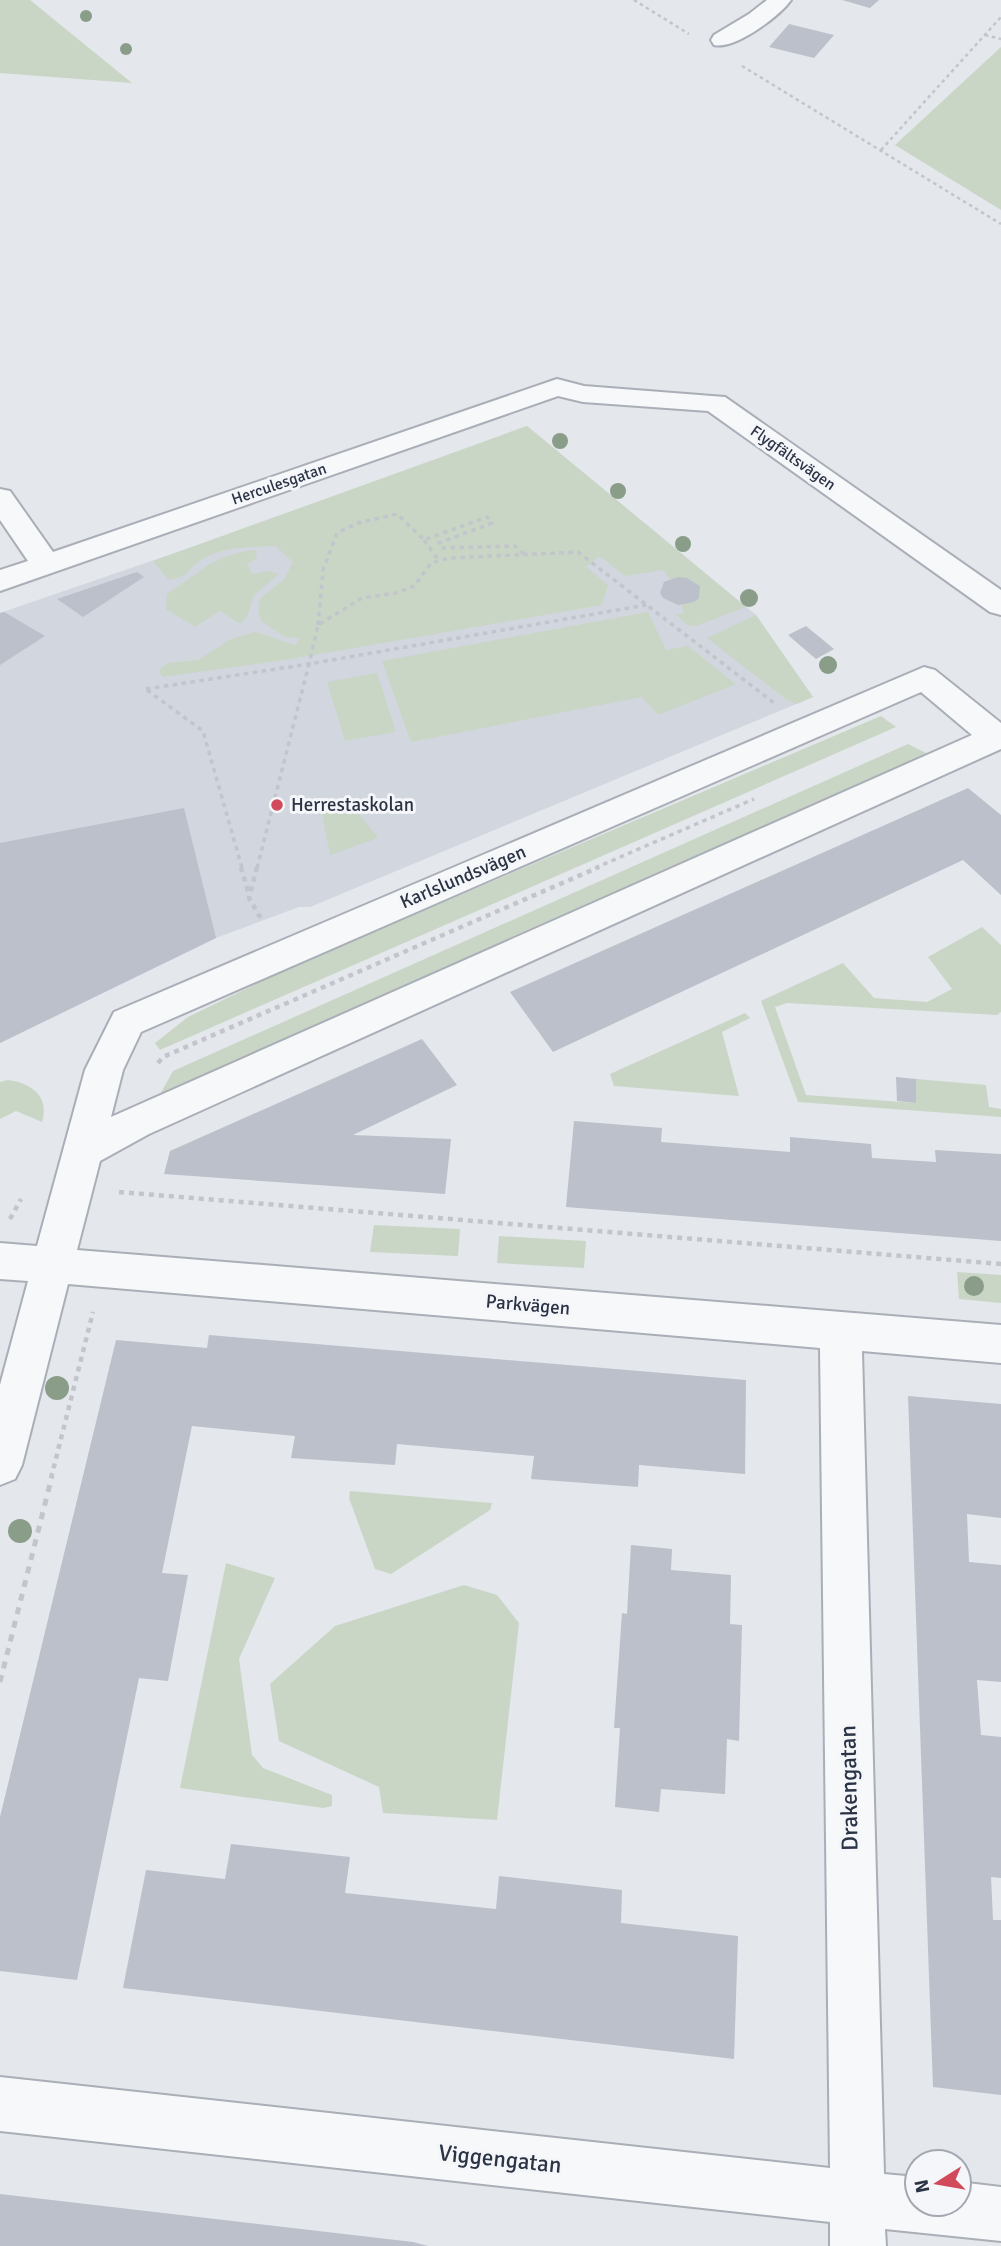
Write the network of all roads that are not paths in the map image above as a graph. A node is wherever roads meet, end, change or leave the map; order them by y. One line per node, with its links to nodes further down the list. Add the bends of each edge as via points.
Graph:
1 (780, 0): 2 (street)
2 (722, 40)
3 (557, 387): 5 (street, Herculesgatan); 7 (street, Flygfältsvägen, via 583,394 715,403)
4 (0, 498): 5 (street)
5 (46, 565): 6 (street, Herculesgatan)
6 (0, 581)
7 (1001, 605)
8 (83, 1151): 8 (street, Karlslundsvägen, via 135,1124 998,737 924,678 127,1022 104,1070); 10 (street, Karlslundsvägen)
9 (0, 1261): 10 (street)
10 (54, 1265): 11 (street, Parkvägen); 13 (street, Karlslundsvägen)
11 (841, 1331): 12 (street, Parkvägen); 16 (street, Drakengatan)
12 (1001, 1344)
13 (0, 1465)
14 (0, 2104): 16 (street, Viggengatan)
15 (1001, 2214): 16 (street, Viggengatan)
16 (858, 2222)

